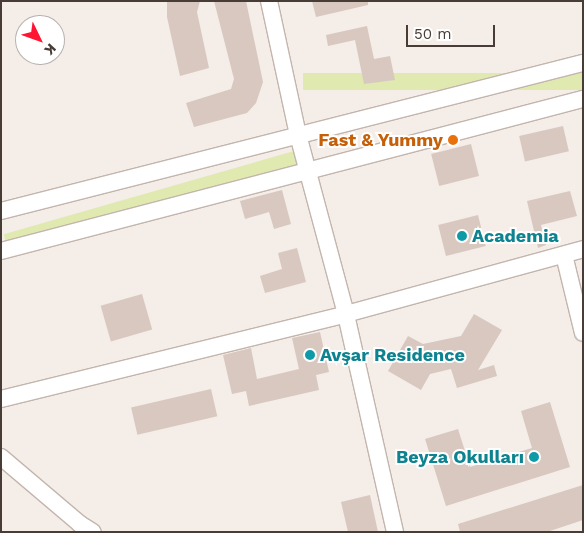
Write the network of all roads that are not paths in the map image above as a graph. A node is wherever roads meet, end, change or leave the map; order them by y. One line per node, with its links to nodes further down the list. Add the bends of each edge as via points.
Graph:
1 (269, 1): 4 (street)
2 (583, 63): 4 (street)
3 (583, 99): 5 (street)
4 (298, 135): 5 (street); 6 (street)
5 (307, 171): 8 (street); 10 (street)
6 (1, 211)
7 (583, 249): 9 (street)
8 (1, 251)
9 (564, 254): 10 (street); 11 (street)
10 (346, 314): 12 (street); 15 (street)
11 (583, 333)
12 (1, 399)
13 (1, 457): 14 (street)
14 (93, 532)
15 (396, 532)

